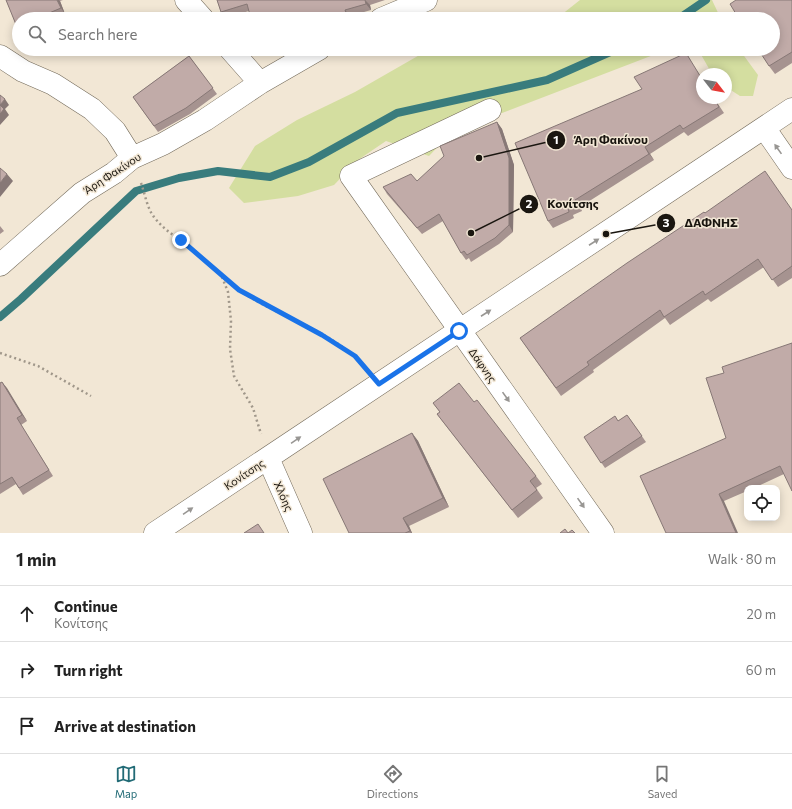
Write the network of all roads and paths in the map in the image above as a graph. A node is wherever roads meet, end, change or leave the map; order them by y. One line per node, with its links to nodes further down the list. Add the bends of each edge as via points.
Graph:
1 (186, 0): 3 (street)
2 (426, 0): 4 (street)
3 (197, 12)
4 (398, 12)
5 (0, 56): 12 (street, via 23,71 53,84 92,109 115,130)
6 (236, 56): 8 (street)
7 (307, 56): 8 (street, Άρη Φακίνου)
8 (260, 83): 12 (street, Άρη Φακίνου, via 205,120)
9 (792, 109): 11 (street, Κονίτσης)
10 (490, 110): 17 (street, Δάφνης, via 351,176)
11 (765, 129): 13 (street, one-way to 11); 17 (street, Κονίτσης, one-way to 11)
12 (132, 158): 15 (street, Άρη Φακίνου, via 114,173 82,192)
13 (792, 168)
14 (140, 178): 16 (path, via 153,216 164,229)
15 (0, 265)
16 (222, 276): 19 (path, via 239,290 355,356); 21 (path, via 228,292 230,350 234,376 252,408)
17 (459, 331): 19 (street, Κονίτσης); 24 (street, Δάφνης, one-way to 24)
18 (0, 353): 20 (path, via 38,366)
19 (379, 384): 21 (street, Κονίτσης, one-way to 19)
20 (91, 396)
21 (268, 458): 22 (street, Κονίτσης, one-way to 21); 23 (street, Χλόης)
22 (155, 533)
23 (301, 533)
24 (603, 533)

